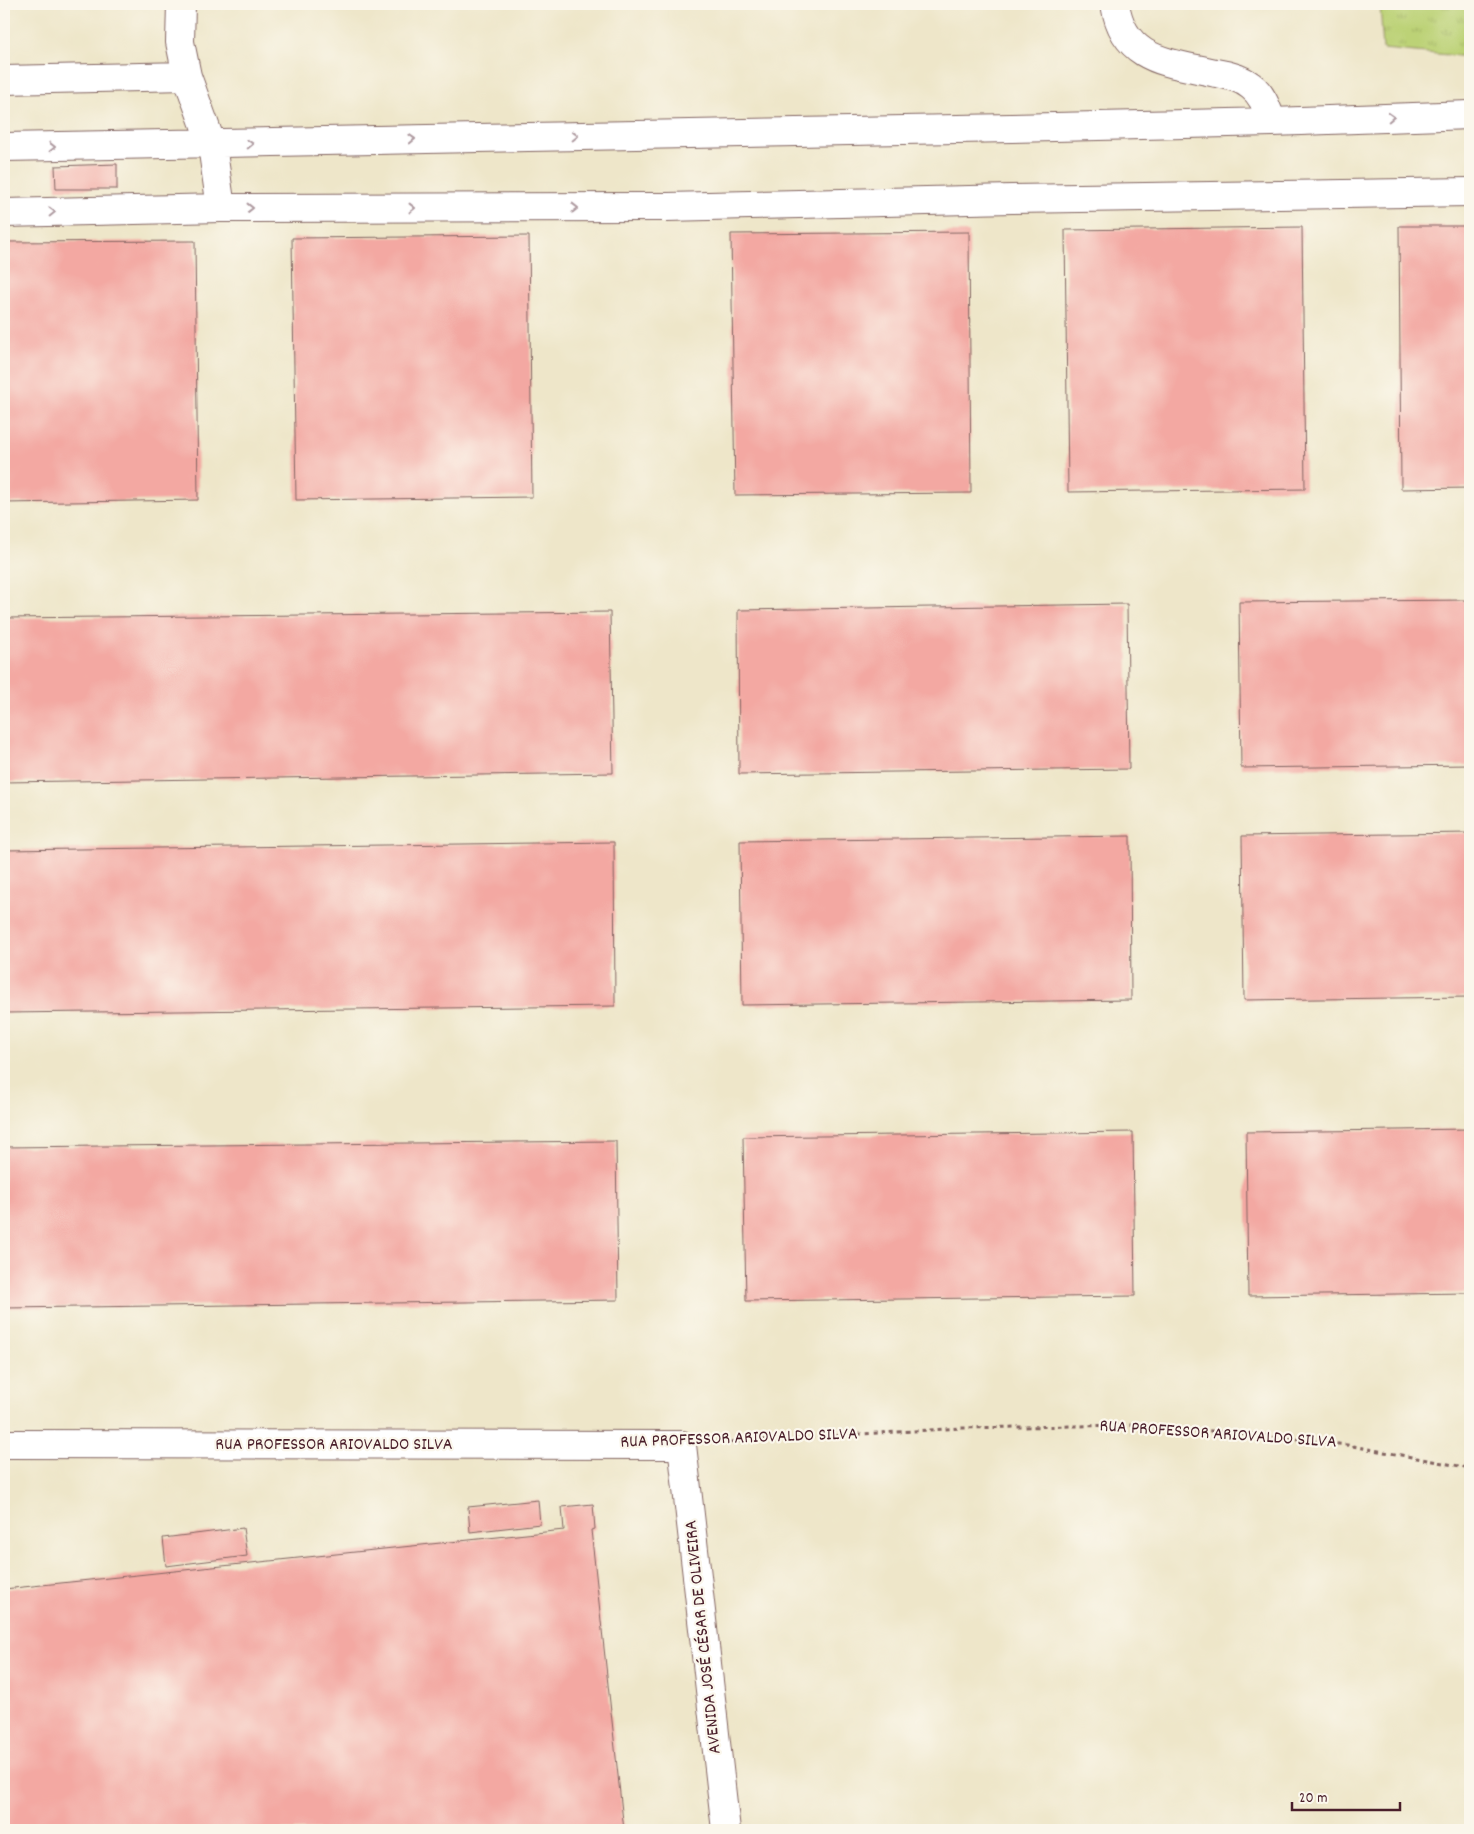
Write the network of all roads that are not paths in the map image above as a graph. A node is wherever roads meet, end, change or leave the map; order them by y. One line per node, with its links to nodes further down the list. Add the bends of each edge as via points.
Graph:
1 (181, 4): 3 (street, via 180,42)
2 (1115, 4): 6 (street, via 1117,18 1138,50 1157,60 1237,77 1262,99)
3 (187, 76): 4 (street); 7 (street)
4 (4, 80)
5 (1470, 115): 6 (street, one-way to 5)
6 (1272, 122): 7 (street, one-way to 6)
7 (212, 145): 8 (street, one-way to 7); 10 (street)
8 (4, 147)
9 (1470, 192): 10 (street, one-way to 9, via 677,207)
10 (221, 208): 11 (street, one-way to 10)
11 (4, 213)
12 (4, 1444): 13 (street, RUA PROFESSOR ARIOVALDO SILVA)
13 (682, 1445): 14 (street, AVENIDA JOSÉ CÉSAR DE OLIVEIRA)
14 (726, 1830)

